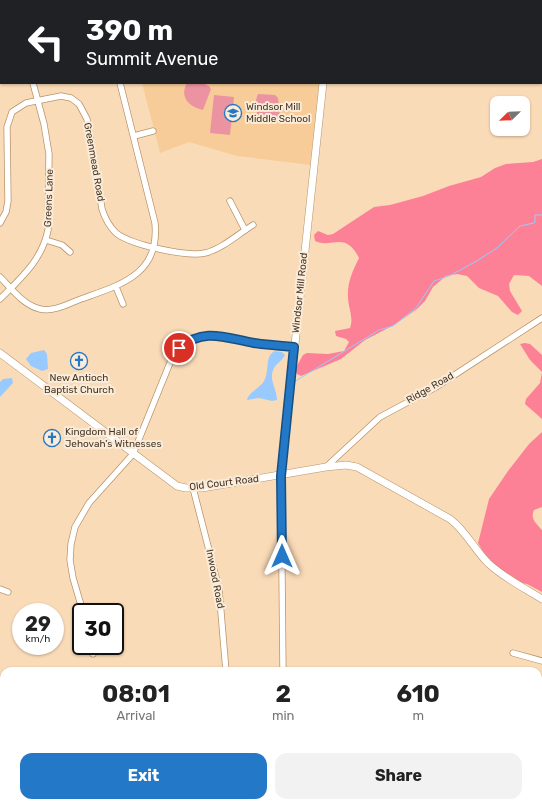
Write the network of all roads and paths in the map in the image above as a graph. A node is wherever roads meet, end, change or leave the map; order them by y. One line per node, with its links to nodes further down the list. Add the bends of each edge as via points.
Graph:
1 (33, 84): 4 (street, Greens Lane)
2 (120, 84): 6 (street)
3 (323, 84): 20 (main road, Windsor Mill Road)
4 (37, 99): 8 (street, Greenmead Road, via 16,109 8,122 7,207); 11 (street, Greens Lane, via 47,140 50,166); 12 (street, Greenmead Road, via 66,96 82,108 87,119 102,209 107,222 124,237)
5 (153, 131): 6 (street)
6 (134, 136): 12 (street, via 155,223)
7 (230, 201): 10 (street)
8 (0, 223)
9 (253, 225): 10 (street, Greenmead Road)
10 (245, 230): 12 (street, Greenmead Road, via 221,246 206,252 187,254)
11 (46, 240): 13 (street, via 62,245); 16 (street, Greens Lane, via 30,269)
12 (154, 246): 15 (street, via 138,273)
13 (70, 252)
14 (0, 277): 16 (street)
15 (116, 287): 16 (street, via 48,310 28,304); 18 (street)
16 (11, 288): 17 (street, Greens Lane)
17 (0, 299)
18 (123, 304)
19 (542, 318): 23 (street, Ridge Road, via 436,387 384,414)
20 (294, 347): 22 (street, via 211,335 197,337 185,343 171,359); 24 (main road, Windsor Mill Road)
21 (0, 353): 22 (main road, Old Court Road)
22 (133, 454): 25 (main road, Old Court Road, via 176,486); 29 (street, via 89,503 75,527 70,560 72,578)
23 (326, 467): 24 (main road, Old Court Road); 28 (main road, Old Court Road, via 346,465 362,469 442,514 463,530 496,571)
24 (281, 476): 25 (main road, Old Court Road); 33 (street, Windsor Mill Road)
25 (193, 488): 32 (street, Inwood Road, via 219,589)
26 (0, 589): 27 (street)
27 (8, 592)
28 (542, 599)
29 (80, 603)
30 (513, 652): 31 (street)
31 (542, 661)
32 (226, 667)
33 (283, 667)

